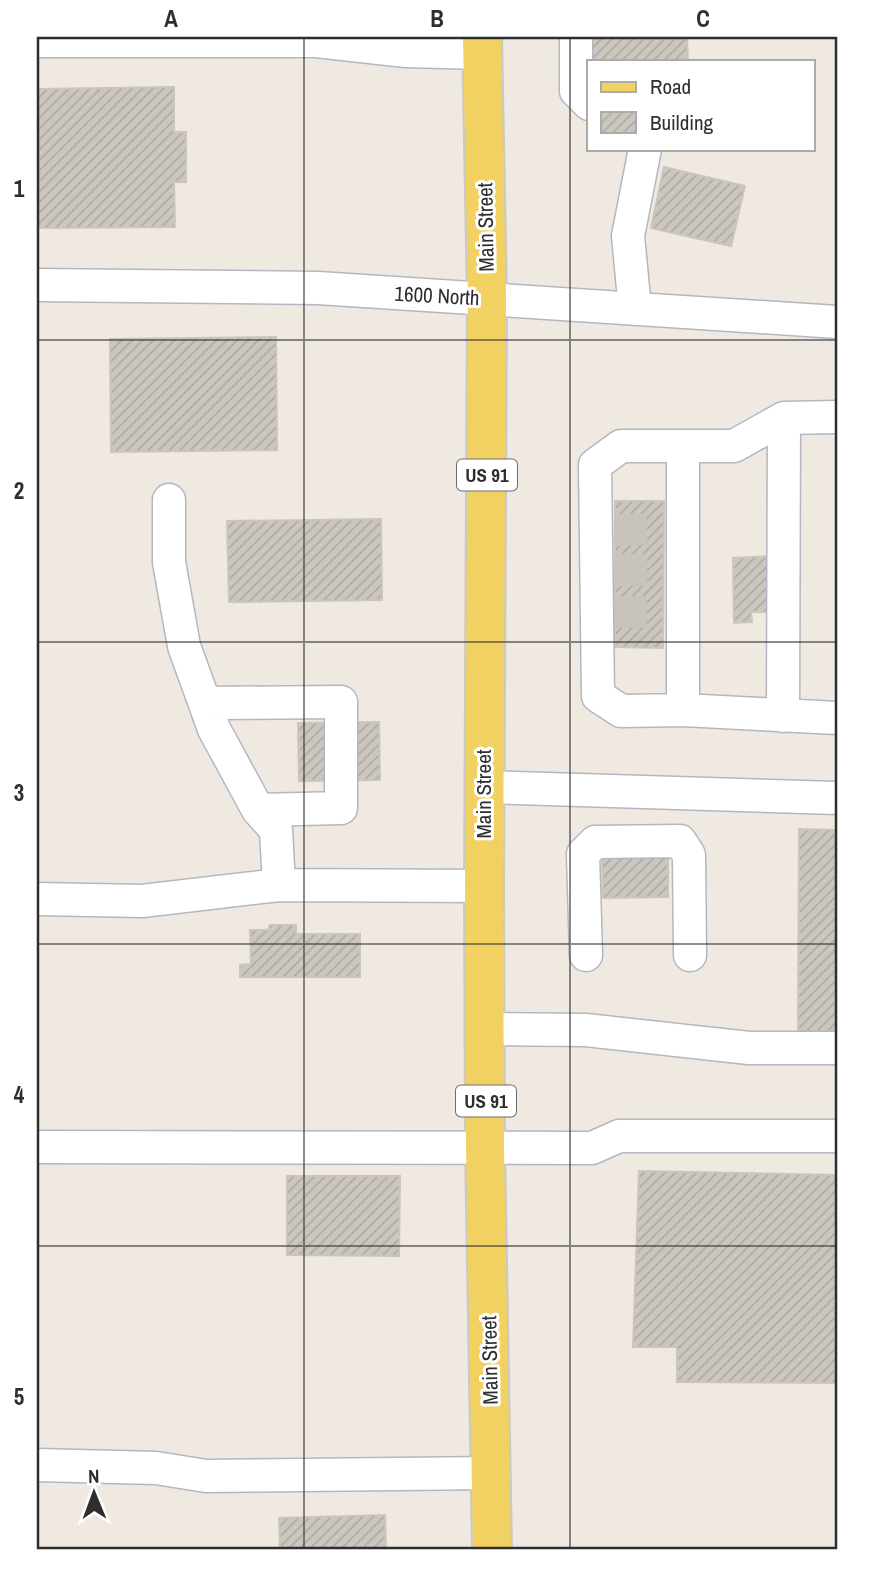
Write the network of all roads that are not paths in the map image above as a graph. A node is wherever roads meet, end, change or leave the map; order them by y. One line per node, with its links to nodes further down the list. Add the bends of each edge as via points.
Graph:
1 (576, 37): 4 (street, via 576,91)
2 (37, 41): 3 (street, via 316,41 406,51)
3 (482, 45): 7 (main road, Main Street / US 91)
4 (587, 102)
5 (645, 150): 8 (street, via 628,236)
6 (37, 285): 7 (street, 1600 North, via 318,288)
7 (487, 298): 8 (street, 1600 North); 18 (main road, Main Street / US 91)
8 (635, 309): 9 (street, 1600 North)
9 (837, 322)
10 (837, 417): 11 (street)
11 (784, 418): 12 (street, via 734,446); 16 (street)
12 (682, 446): 15 (street, via 673,529 673,611); 15 (street, via 621,446 595,465 606,570 598,696 621,710)
13 (169, 500): 14 (street, via 169,562 184,646)
14 (205, 703): 20 (street); 20 (street, via 341,702 341,808)
15 (684, 710): 16 (street)
16 (783, 716): 17 (street)
17 (837, 718)
18 (484, 787): 19 (street); 22 (main road, Main Street / US 91)
19 (837, 797)
20 (258, 810): 21 (street, via 276,830)
21 (279, 886): 22 (street); 23 (street, via 142,901)
22 (484, 886): 26 (main road, Main Street / US 91)
23 (37, 899)
24 (690, 954): 25 (street, via 689,855 680,841 594,842 583,854)
25 (586, 956)
26 (486, 1029): 27 (street, via 586,1030 749,1048); 30 (main road, Main Street / US 91)
27 (837, 1048)
28 (837, 1136): 30 (street, via 619,1136 592,1147)
29 (37, 1147): 30 (street)
30 (485, 1148): 32 (main road, Main Street / US 91)
31 (37, 1465): 32 (street, via 156,1468 206,1476)
32 (492, 1473): 33 (main road, Main Street / US 91)
33 (492, 1550)

